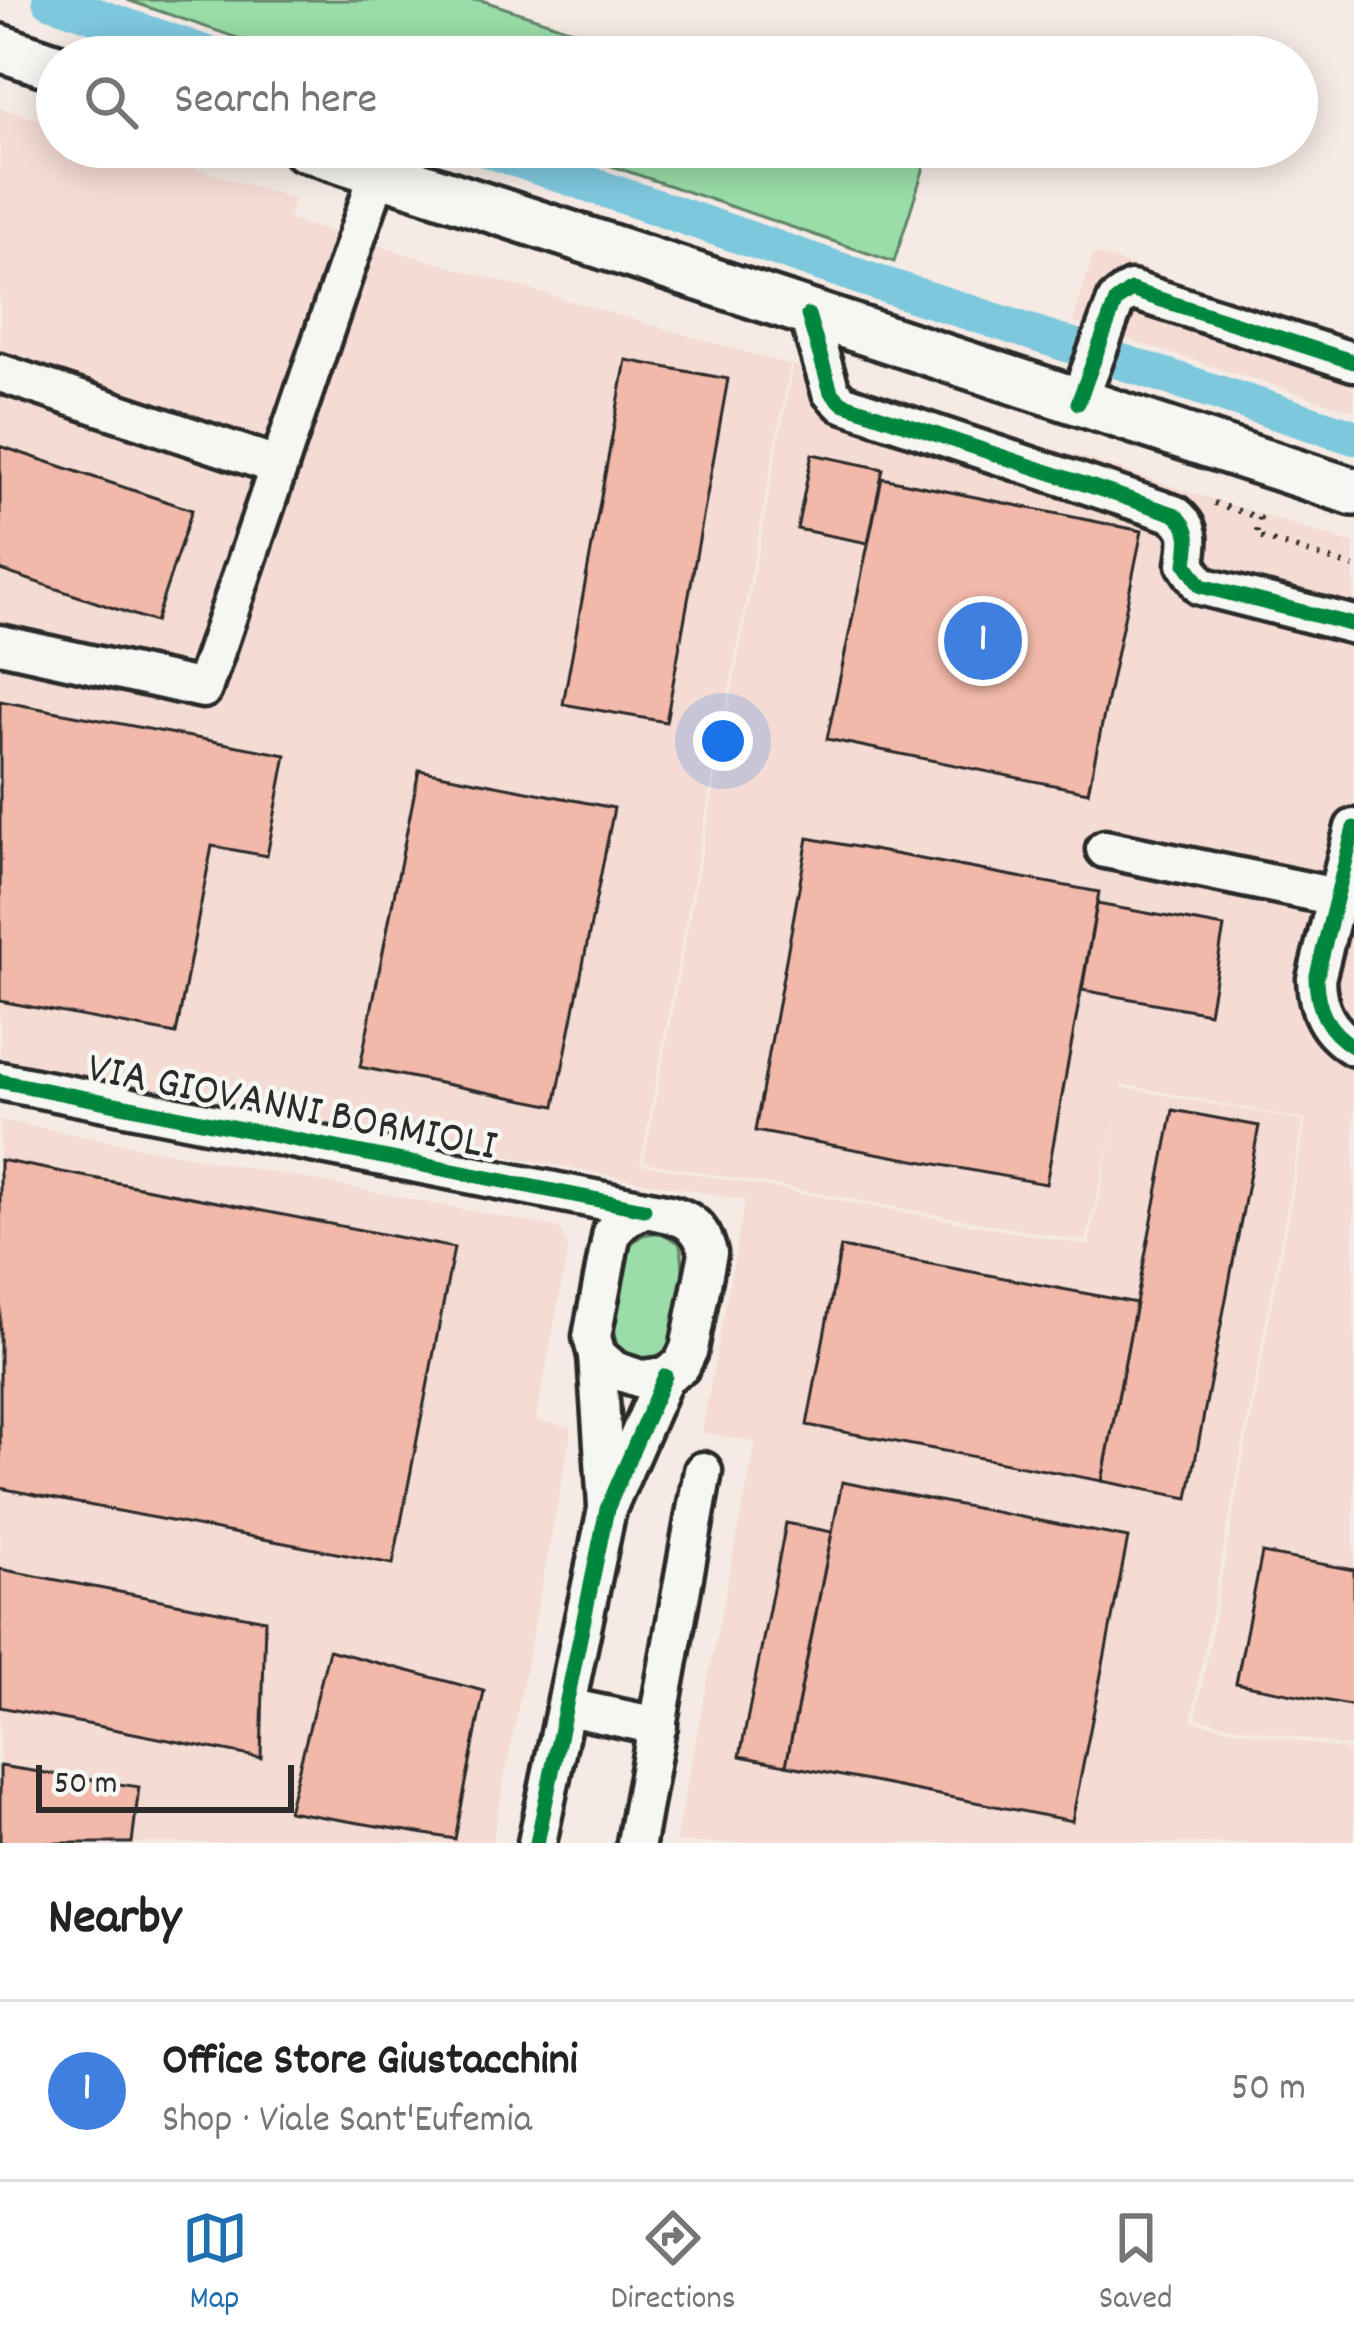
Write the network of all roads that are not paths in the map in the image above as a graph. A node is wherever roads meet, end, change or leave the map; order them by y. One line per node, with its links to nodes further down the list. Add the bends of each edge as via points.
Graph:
1 (0, 48): 2 (main road)
2 (36, 60)
3 (367, 168): 4 (main road)
4 (379, 172): 5 (main road); 9 (street)
5 (808, 315): 8 (main road); 11 (street, via 831,392 842,403 1174,514 1190,535 1186,564 1202,586)
6 (1354, 362): 8 (street, via 1141,292 1122,293)
7 (0, 374): 9 (street)
8 (1085, 386): 10 (main road)
9 (278, 466): 12 (street, via 203,689)
10 (1354, 492)
11 (1354, 624)
12 (0, 644)
13 (1354, 828): 15 (street)
14 (1105, 849): 15 (street)
15 (1336, 897): 16 (street, via 1317,1002 1329,1028)
16 (1354, 1047)
17 (0, 1081): 18 (street, VIA GIOVANNI BORMIOLI)
18 (572, 1196): 19 (street, VIA GIOVANNI BORMIOLI); 20 (street, VIA GIOVANNI BORMIOLI)
19 (644, 1210): 20 (street); 22 (street, VIA GIOVANNI BORMIOLI, via 685,1217 708,1253 688,1349)
20 (613, 1232): 21 (street, VIA GIOVANNI BORMIOLI, via 592,1337)
21 (598, 1354): 22 (street, via 641,1379); 24 (street, VIA GIOVANNI BORMIOLI)
22 (665, 1376): 24 (street, VIA GIOVANNI BORMIOLI)
23 (703, 1471): 26 (street)
24 (607, 1509): 25 (street, VIA GIOVANNI BORMIOLI)
25 (567, 1708): 26 (street); 27 (street, VIA GIOVANNI BORMIOLI)
26 (658, 1726): 28 (street)
27 (536, 1843)
28 (637, 1843)

